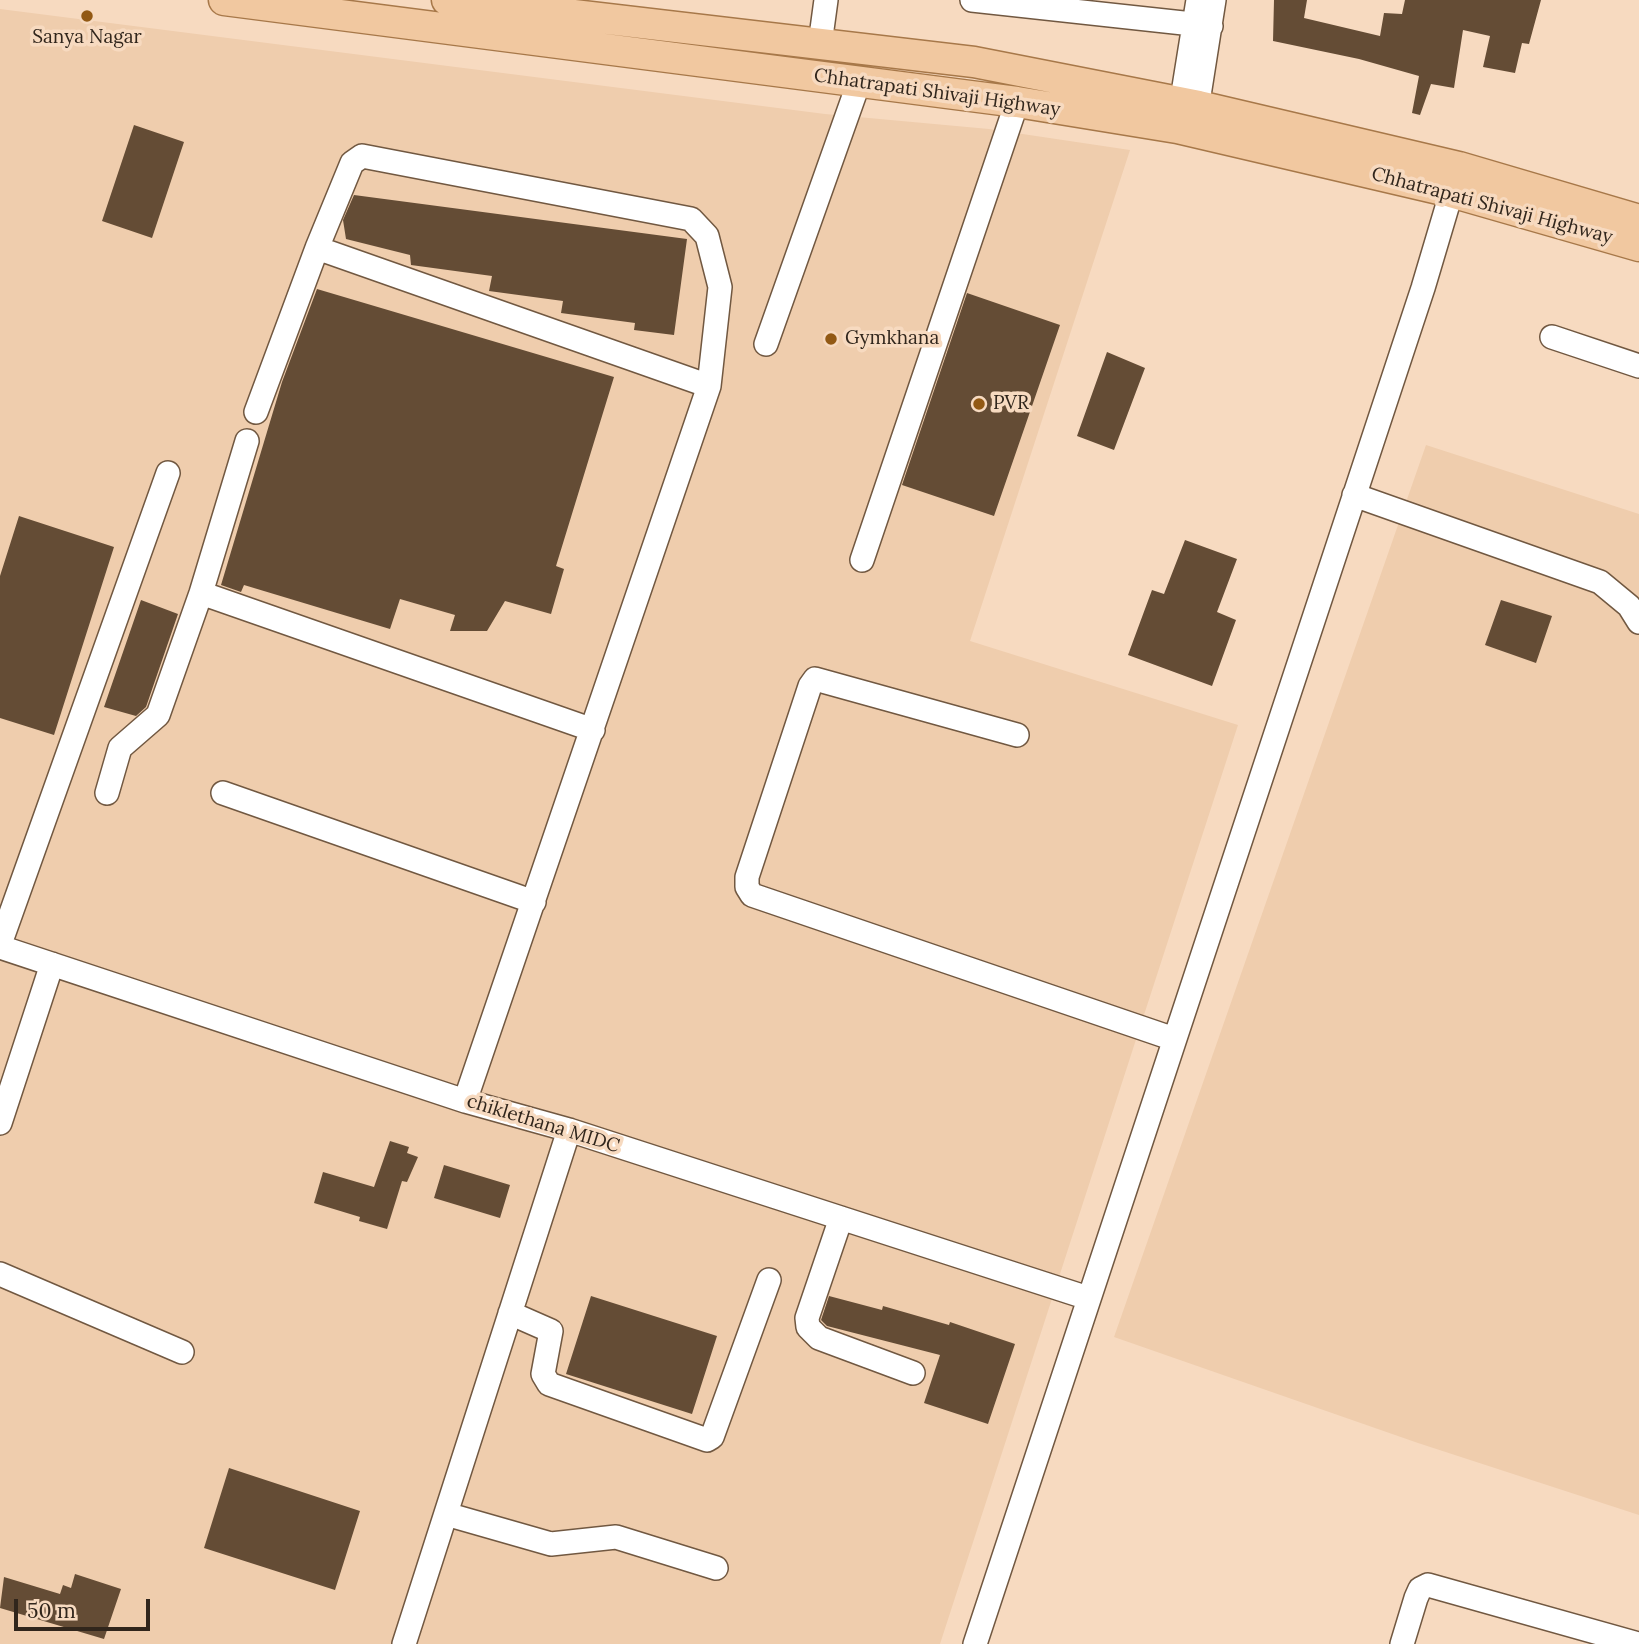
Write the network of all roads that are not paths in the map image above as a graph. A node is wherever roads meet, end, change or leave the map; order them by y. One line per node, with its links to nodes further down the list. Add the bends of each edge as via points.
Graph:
1 (224, 0): 9 (main road, Chhatrapati Shivaji Highway)
2 (826, 0): 8 (street)
3 (972, 0): 7 (street)
4 (1198, 0): 7 (street)
5 (1214, 0): 7 (street)
6 (456, 1): 8 (main road, Chhatrapati Shivaji Highway)
7 (1203, 25): 11 (street)
8 (820, 44): 11 (main road, Chhatrapati Shivaji Highway, via 974,62)
9 (859, 82): 10 (main road, Chhatrapati Shivaji Highway); 17 (street)
10 (1017, 102): 11 (main road, Chhatrapati Shivaji Highway); 24 (street)
11 (1188, 117): 12 (main road, Chhatrapati Shivaji Highway)
12 (1455, 180): 13 (main road, Chhatrapati Shivaji Highway); 14 (main road, Chhatrapati Shivaji Highway); 23 (street)
13 (1639, 220)
14 (1639, 246)
15 (317, 248): 19 (street); 19 (street, via 352,163 362,156 691,219 707,236 720,287); 20 (street)
16 (1552, 337): 18 (street)
17 (766, 344)
18 (1639, 366)
19 (709, 386): 27 (street)
20 (256, 412)
21 (247, 441): 25 (street)
22 (168, 473): 32 (street)
23 (1354, 495): 26 (street, via 1600,582 1629,606); 34 (street)
24 (862, 560)
25 (201, 593): 27 (street); 29 (street, via 158,715 120,748)
26 (1639, 622)
27 (593, 730): 31 (street)
28 (1017, 735): 34 (street, via 815,679 747,887 752,895)
29 (107, 793)
30 (223, 793): 31 (street)
31 (534, 902): 35 (street)
32 (0, 946): 33 (street, chiklethana MIDC)
33 (52, 964): 35 (street, chiklethana MIDC); 36 (street)
34 (1174, 1039): 41 (street)
35 (465, 1101): 37 (street, chiklethana MIDC)
36 (0, 1123)
37 (569, 1130): 38 (street, chiklethana MIDC); 42 (street)
38 (841, 1218): 41 (street, chiklethana MIDC); 44 (street, via 807,1318 808,1327 819,1338)
39 (0, 1274): 43 (street)
40 (769, 1280): 42 (street, via 712,1437 707,1440 548,1384 543,1374 551,1331)
41 (1088, 1298): 48 (street)
42 (510, 1312): 45 (street)
43 (182, 1352)
44 (914, 1373)
45 (446, 1514): 46 (street, via 551,1544 616,1537); 47 (street)
46 (716, 1568)
47 (404, 1644)
48 (975, 1644)
49 (1402, 1644): 50 (street, via 1416,1598 1428,1585)
50 (1638, 1644)

